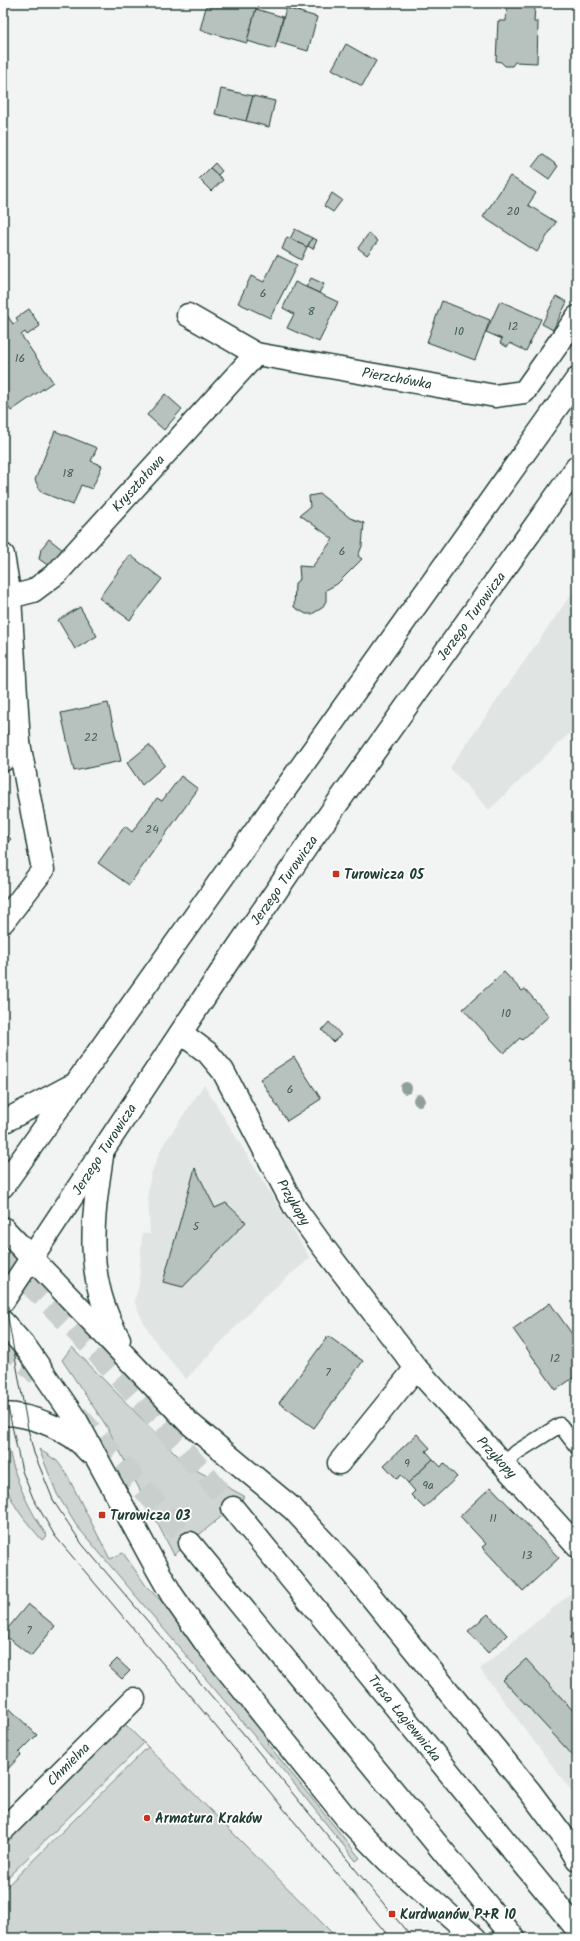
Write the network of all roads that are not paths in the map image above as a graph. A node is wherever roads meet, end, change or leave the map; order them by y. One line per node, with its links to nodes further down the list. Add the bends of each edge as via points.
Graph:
1 (188, 315): 3 (main road, Pierzchówka)
2 (577, 317): 3 (main road, Pierzchówka, via 524,392 512,395 495,396)
3 (256, 354): 7 (main road, Kryształowa, via 57,573 33,591)
4 (577, 379): 12 (main road)
5 (577, 467): 11 (main road, Jerzego Turowicza, via 312,840)
6 (3, 555): 7 (main road)
7 (10, 597): 8 (main road)
8 (19, 743): 9 (main road); 10 (main road, via 43,870)
9 (3, 760)
10 (3, 922)
11 (181, 1033): 14 (main road, Jerzego Turowicza); 20 (main road, Przykopy, via 208,1053 223,1071 295,1208)
12 (76, 1083): 13 (main road); 15 (main road)
13 (3, 1122)
14 (104, 1149): 17 (main road, Jerzego Turowicza); 21 (main road, via 93,1222 96,1278 111,1324)
15 (3, 1186)
16 (3, 1228): 17 (main road)
17 (32, 1257): 18 (main road, Jerzego Turowicza); 21 (main road)
18 (3, 1301)
19 (3, 1322): 26 (main road, via 42,1369 76,1420)
20 (416, 1368): 24 (main road); 25 (main road, Przykopy)
21 (138, 1369): 32 (main road, via 188,1422 293,1509 347,1567 531,1793)
22 (3, 1414): 26 (main road, via 30,1417 66,1434 85,1447)
23 (577, 1447): 25 (lane, via 560,1425 516,1452)
24 (339, 1463)
25 (504, 1464): 29 (main road, Przykopy)
26 (103, 1468): 34 (main road, via 172,1595 228,1672 348,1820 410,1882)
27 (233, 1508): 33 (main road, Trasa Łagiewnicka)
28 (190, 1543): 35 (main road)
29 (577, 1546)
30 (134, 1699): 31 (main road, Chmielna)
31 (3, 1830)
32 (577, 1859)
33 (577, 1929)
34 (475, 1938)
35 (514, 1938)

